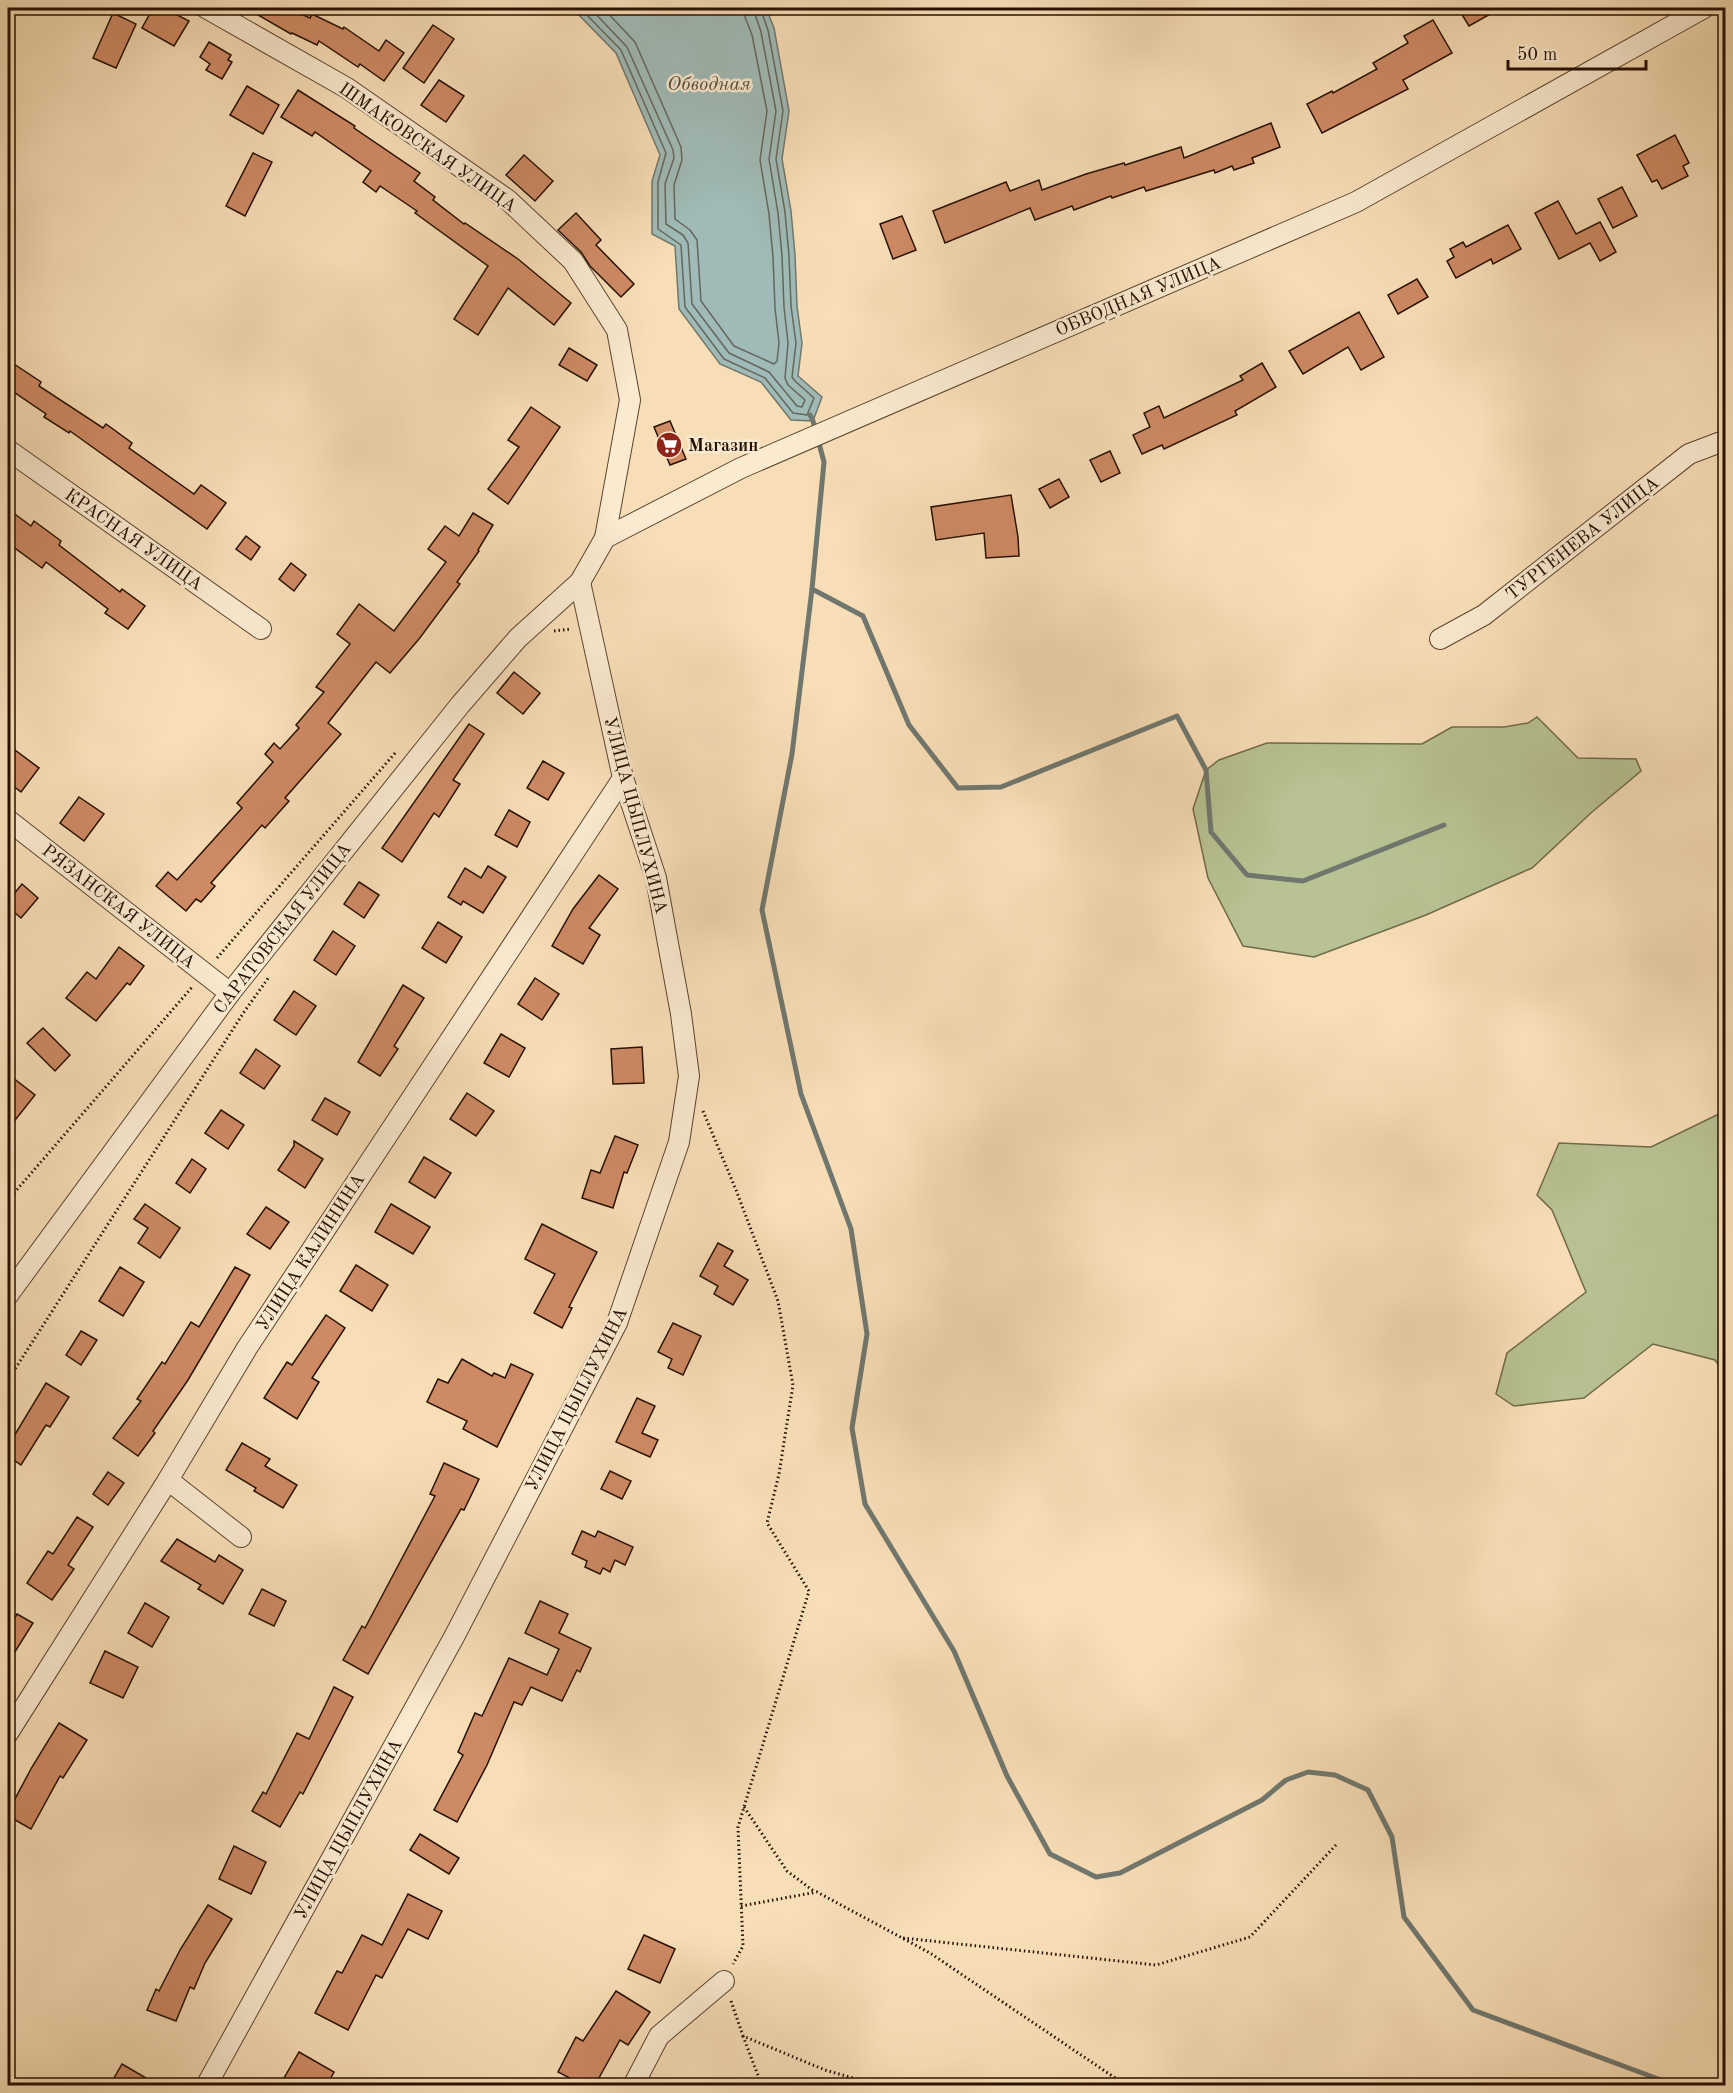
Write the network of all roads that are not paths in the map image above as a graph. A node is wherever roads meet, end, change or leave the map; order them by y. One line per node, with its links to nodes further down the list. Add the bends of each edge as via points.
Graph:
1 (206, 8): 5 (street, ШМАКОВСКАЯ УЛИЦА, via 357,95 508,200 573,261 617,330 630,400)
2 (1704, 8): 5 (street, ОБВОДНАЯ УЛИЦА, via 1356,202 741,468)
3 (1725, 440): 8 (street, ТУРГЕНЕВА УЛИЦА, via 1689,454 1484,615)
4 (8, 450): 7 (street, КРАСНАЯ УЛИЦА)
5 (605, 538): 6 (street)
6 (580, 582): 9 (street, УЛИЦА ЦЫПЛУХИНА); 11 (street, САРАТОВСКАЯ УЛИЦА, via 504,654)
7 (261, 629)
8 (1440, 639)
9 (623, 778): 13 (street, УЛИЦА КАЛИНИНА, via 254,1338); 17 (street, УЛИЦА ЦЫПЛУХИНА, via 656,878 681,1014 689,1076 679,1142 617,1323 454,1637)
10 (8, 820): 11 (street, РЯЗАНСКАЯ УЛИЦА)
11 (230, 993): 12 (street, САРАТОВСКАЯ УЛИЦА)
12 (8, 1295)
13 (168, 1480): 14 (street); 15 (street, УЛИЦА КАЛИНИНА)
14 (241, 1537)
15 (8, 1733)
16 (724, 1981): 18 (street, via 659,2036)
17 (206, 2085)
18 (633, 2085)

